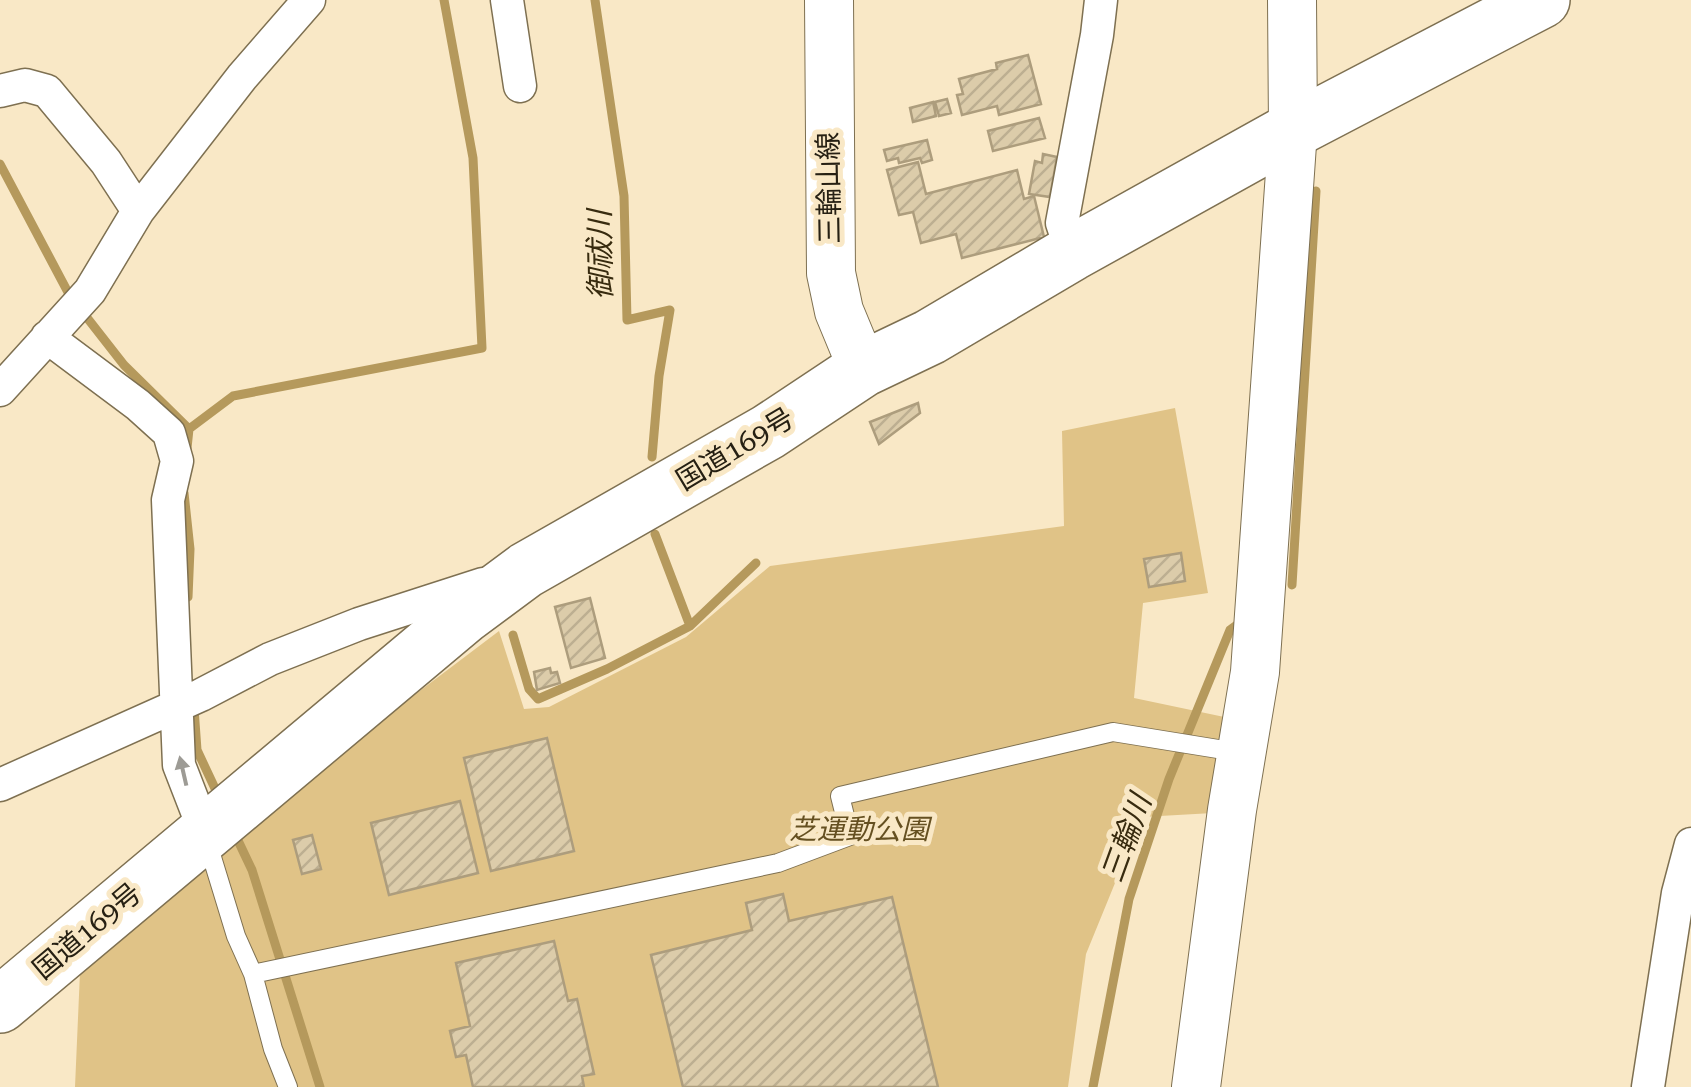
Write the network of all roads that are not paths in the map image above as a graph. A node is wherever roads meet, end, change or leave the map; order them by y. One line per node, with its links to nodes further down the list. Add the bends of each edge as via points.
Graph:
1 (309, 0): 10 (street)
2 (507, 0): 7 (street)
3 (829, 0): 13 (street, 三輪山線, via 831,273)
4 (1101, 0): 11 (street, via 1062,224)
5 (1292, 0): 9 (street)
6 (1542, 0): 9 (highway, 国道169号)
7 (520, 86)
8 (0, 91): 10 (street, via 25,85 46,91)
9 (1292, 130): 11 (highway, 国道169号); 17 (street, via 1255,672)
10 (138, 211): 12 (street, via 90,291)
11 (1072, 253): 13 (highway, 国道169号)
12 (48, 336): 14 (street); 16 (street, via 169,433 178,461 168,500)
13 (863, 370): 15 (highway, 国道169号)
14 (0, 390)
15 (526, 570): 16 (street, via 270,658); 19 (highway, 国道169号)
16 (176, 706): 18 (street); 19 (street, one-way to 16, via 179,765)
17 (1231, 749): 21 (lane, via 1113,732 840,796 850,836 778,864); 24 (street)
18 (0, 784)
19 (205, 832): 21 (lane); 22 (highway, 国道169号)
20 (1691, 844): 25 (street)
21 (253, 974): 23 (lane)
22 (0, 1005)
23 (288, 1087)
24 (1196, 1087)
25 (1648, 1087)

